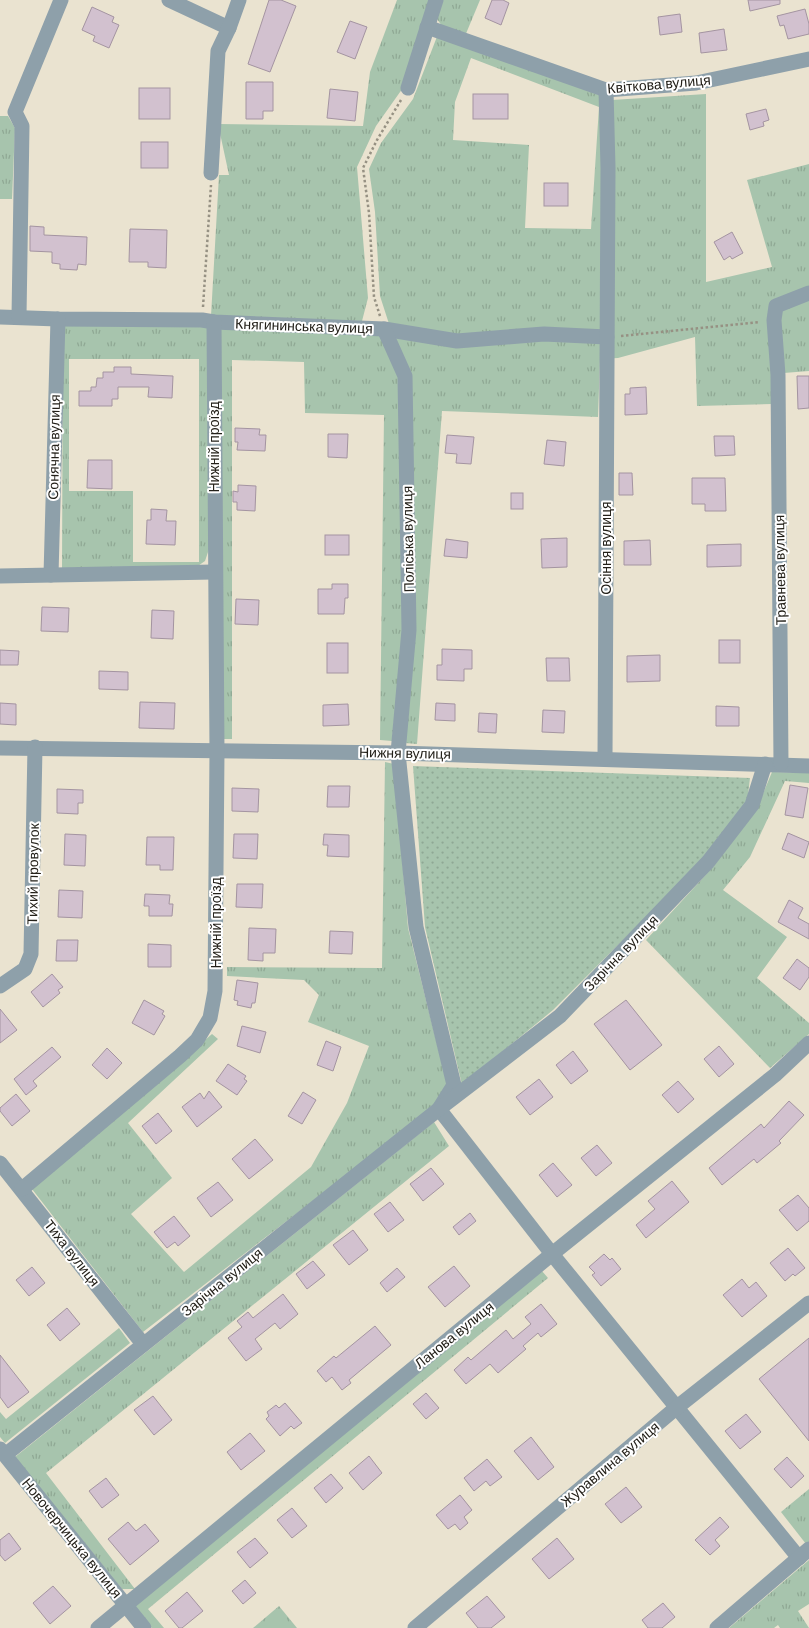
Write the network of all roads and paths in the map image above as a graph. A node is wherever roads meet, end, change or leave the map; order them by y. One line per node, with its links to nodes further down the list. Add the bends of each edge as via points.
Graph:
1 (61, 0): 10 (street)
2 (170, 0): 6 (street)
3 (239, 0): 6 (street)
4 (436, 0): 5 (street)
5 (427, 27): 8 (street); 9 (street, Квіткова вулиця)
6 (229, 28): 11 (street, via 218,51)
7 (809, 59): 9 (street, Квіткова вулиця, via 696,83)
8 (408, 88): 18 (path, via 363,168 374,297)
9 (606, 90): 19 (street, Осіння вулиця)
10 (7, 111): 14 (street, via 22,126)
11 (211, 173): 17 (path)
12 (809, 293): 16 (street, via 776,306)
13 (0, 317): 14 (street, Княгининська вулиця)
14 (19, 317): 15 (street, Княгининська вулиця)
15 (58, 319): 17 (street, Княгининська вулиця); 22 (street, Сонячна вулиця)
16 (774, 320): 19 (path); 29 (street, Травнева вулиця, via 778,375)
17 (208, 321): 18 (street, Княгининська вулиця); 20 (street, Нижній проїзд)
18 (384, 329): 19 (street, Княгининська вулиця, via 457,341 544,334); 26 (street, Поліська вулиця, via 405,376 409,630)
19 (607, 337): 27 (street, Осіння вулиця)
20 (214, 572): 22 (street); 25 (street, Нижній проїзд)
21 (0, 576): 22 (street)
22 (50, 576)
23 (35, 747): 24 (street, Нижня вулиця); 25 (street, Нижня вулиця); 31 (street, Тихий провулок, via 31,954 25,969)
24 (0, 748)
25 (217, 751): 26 (street, Нижня вулиця); 35 (street, Нижній проїзд, via 215,991 210,1018 197,1040 180,1056)
26 (398, 752): 27 (street, Нижня вулиця); 33 (street, Зарічна вулиця, via 416,927 454,1085)
27 (605, 758): 28 (street, Нижня вулиця)
28 (765, 764): 29 (street, Нижня вулиця); 33 (street, Зарічна вулиця, via 752,805 708,862 560,1016)
29 (782, 764): 30 (street, Нижня вулиця)
30 (809, 766)
31 (0, 986)
32 (809, 1043): 36 (street, Ланова вулиця, via 775,1075)
33 (439, 1109): 36 (street); 38 (street, Зарічна вулиця)
34 (0, 1163): 35 (street, Тиха вулиця)
35 (22, 1189): 38 (street, Тиха вулиця)
36 (552, 1254): 39 (street); 42 (street, Ланова вулиця)
37 (809, 1303): 39 (street, Журавлина вулиця)
38 (143, 1344): 40 (street, Зарічна вулиця)
39 (676, 1408): 41 (street); 45 (street, Журавлина вулиця)
40 (1, 1451): 42 (street, Новочерчицька вулиця)
41 (804, 1554): 46 (street)
42 (126, 1606): 43 (street, Ланова вулиця); 44 (street, Новочерчицька вулиця)
43 (98, 1628)
44 (144, 1628)
45 (415, 1628)
46 (717, 1628)

